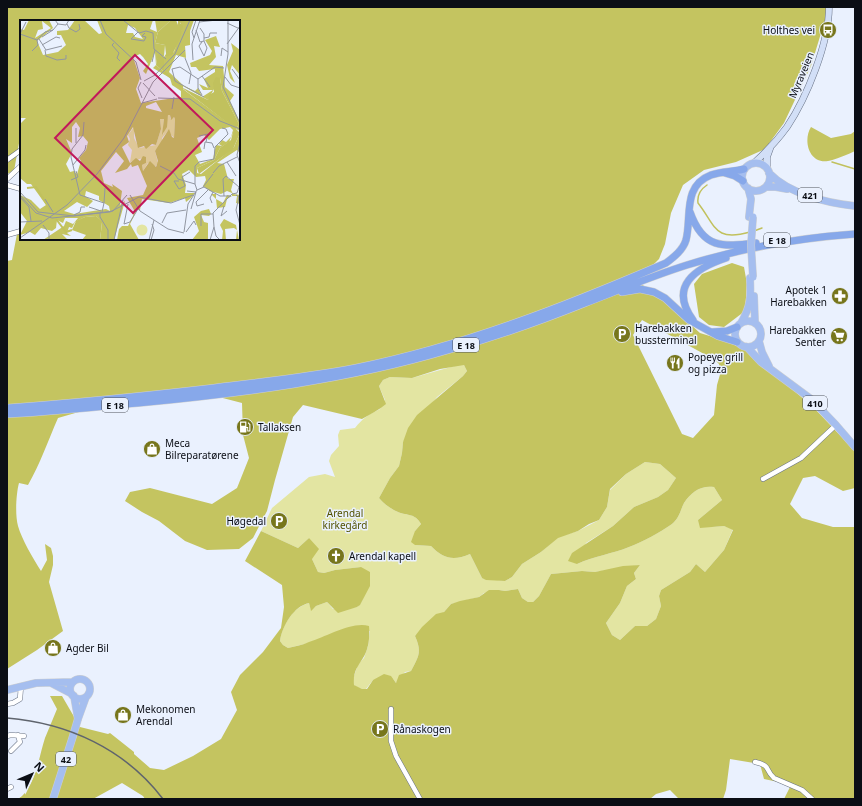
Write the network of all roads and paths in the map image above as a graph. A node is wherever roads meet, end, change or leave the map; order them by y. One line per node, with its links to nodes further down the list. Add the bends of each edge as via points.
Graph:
1 (829, 7): 2 (main road, Myraveien, via 824,43 813,77 790,122)
2 (773, 143): 5 (main road, Myraveien); 8 (main road, Myraveien, via 767,157)
3 (20, 150): 4 (street)
4 (7, 160)
5 (754, 163): 7 (main road); 8 (main road, via 761,163)
6 (20, 167): 10 (street)
7 (744, 169): 9 (highway, E 18); 11 (main road)
8 (768, 170): 14 (main road, 410, via 769,181); 16 (main road, 421, via 782,183 806,194)
9 (721, 172): 11 (highway); 17 (highway, E 18, via 706,177 697,185)
10 (7, 179)
11 (743, 181): 13 (main road, 410)
12 (7, 185): 15 (street)
13 (748, 188): 14 (main road); 18 (main road, 410)
14 (763, 188): 16 (main road, 421, via 784,188 818,201); 18 (main road, 410, via 756,198)
15 (20, 189)
16 (855, 207)
17 (689, 210): 23 (highway, E 18, via 697,229 707,239 721,245 732,246); 26 (highway, E 18, via 686,240 679,253 666,263)
18 (751, 217): 25 (main road, 410, bridge)
19 (855, 230): 23 (highway, E 18, via 810,234)
20 (20, 231): 21 (street)
21 (7, 234)
22 (855, 234): 24 (highway, E 18)
23 (758, 243): 26 (highway, E 18, via 700,257)
24 (766, 246): 27 (highway, E 18, via 685,266); 28 (highway, E 18, via 706,265 693,275 686,286 684,298 688,312)
25 (751, 277): 29 (main road, 410); 30 (main road, 410, via 748,311)
26 (624, 281): 36 (highway, E 18, via 479,336 357,368 298,378 176,392)
27 (585, 303): 28 (highway, E 18, via 632,289 648,290 665,298 689,320); 37 (highway, E 18, via 446,351 298,385)
28 (696, 323): 31 (highway, E 18)
29 (755, 323): 30 (main road, via 748,321); 32 (main road, 410, via 761,332)
30 (739, 325): 31 (highway, via 727,331); 33 (main road, 410, via 735,335)
31 (712, 332): 33 (highway, E 18)
32 (759, 341): 34 (main road); 35 (main road, 410)
33 (737, 342): 34 (main road, 410)
34 (747, 348): 35 (main road, 410)
35 (769, 366): 38 (main road, 410, via 812,399)
36 (7, 408)
37 (7, 414)
38 (836, 425): 39 (main road, 410); 40 (street, via 801,458)
39 (855, 447)
40 (763, 479)
41 (73, 682): 42 (main road, 42); 45 (main road, 42, via 70,688); 46 (main road, 42, via 80,679 87,682 90,690)
42 (51, 683): 43 (main road, 42); 45 (main road)
43 (21, 686): 44 (main road, 42); 47 (street, via 22,692 18,701)
44 (7, 690)
45 (73, 695): 46 (main road, via 80,698); 49 (main road, 42)
46 (86, 696): 49 (main road, 42)
47 (7, 704)
48 (391, 709): 54 (street, via 391,741 396,756)
49 (78, 719): 53 (main road, 42)
50 (7, 736): 51 (street, via 21,736 20,742)
51 (11, 751)
52 (755, 762): 55 (street, via 765,765 774,778 802,790)
53 (53, 799)
54 (420, 799)
55 (812, 799)

